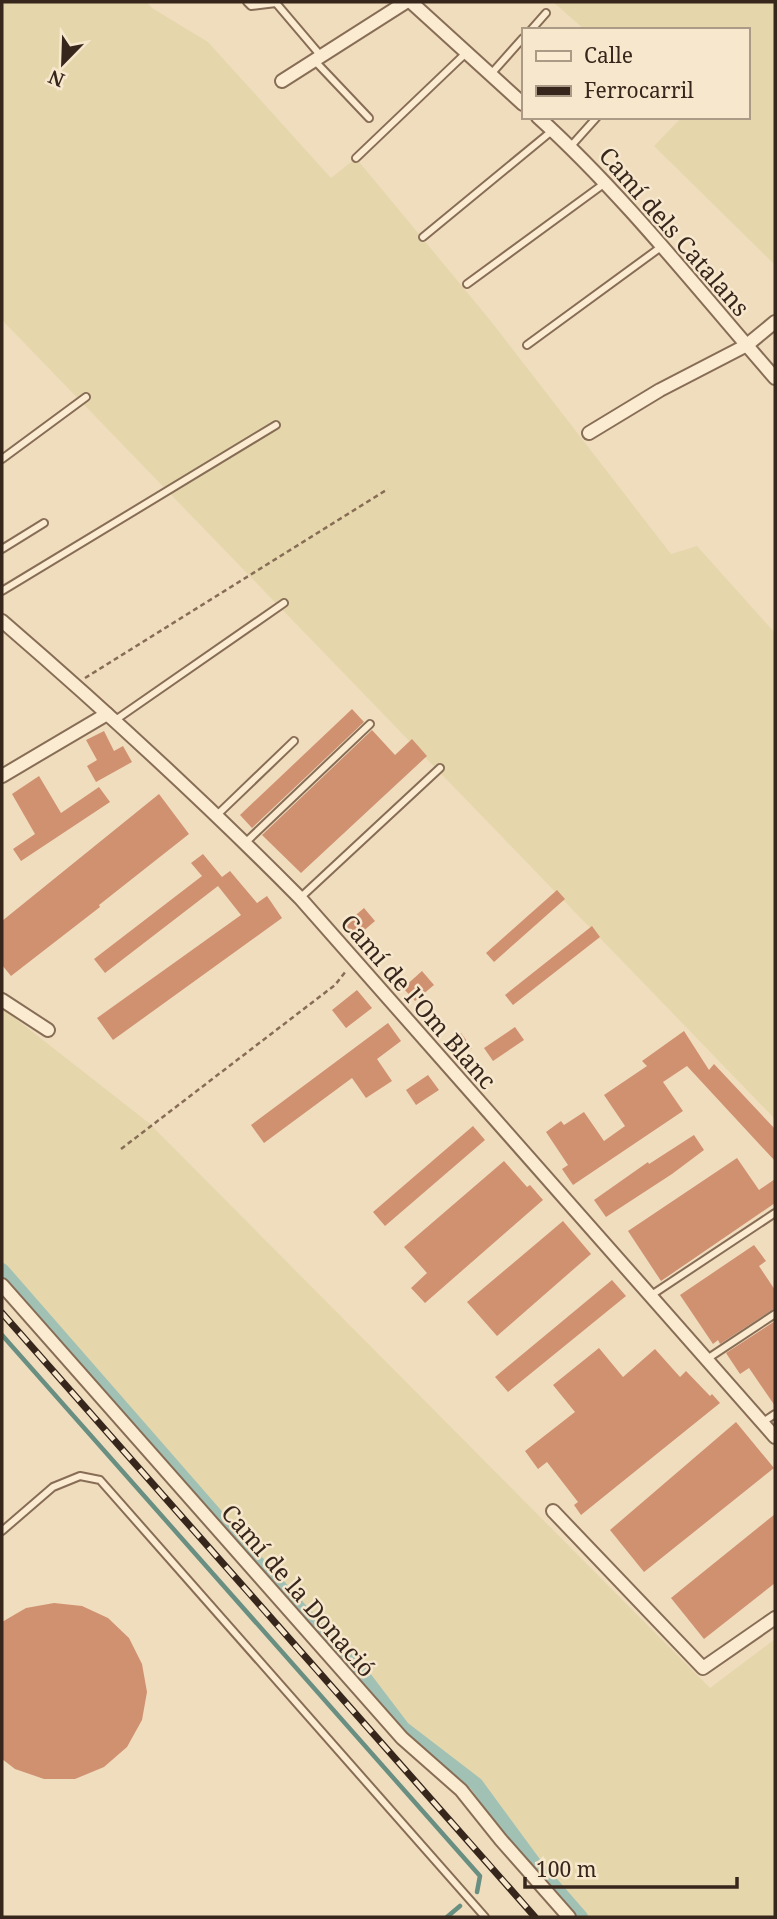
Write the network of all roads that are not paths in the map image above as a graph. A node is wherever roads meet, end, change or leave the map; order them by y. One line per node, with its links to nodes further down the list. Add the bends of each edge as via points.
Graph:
1 (247, 2): 7 (lane, via 251,6 276,3)
2 (408, 2): 6 (street); 7 (street)
3 (546, 13): 4 (lane)
4 (533, 28)
5 (522, 39): 8 (lane)
6 (466, 52): 8 (street); 16 (lane)
7 (318, 58): 9 (street); 11 (lane)
8 (491, 74): 10 (street)
9 (282, 81)
10 (522, 103)
11 (369, 118)
12 (540, 119): 14 (street, Camí dels Catalans)
13 (595, 119): 15 (lane)
14 (553, 130): 15 (street, Camí dels Catalans); 18 (lane)
15 (571, 146): 17 (street, Camí dels Catalans)
16 (356, 158)
17 (605, 183): 19 (street, Camí dels Catalans); 20 (lane)
18 (423, 237)
19 (661, 247): 22 (lane); 23 (street, Camí dels Catalans)
20 (467, 284)
21 (775, 322): 23 (street)
22 (527, 345)
23 (747, 345): 24 (street, Camí dels Catalans); 27 (street)
24 (775, 377)
25 (86, 397): 28 (lane)
26 (276, 425): 31 (lane)
27 (589, 433)
28 (2, 459)
29 (44, 523): 30 (lane)
30 (2, 549)
31 (2, 591)
32 (284, 603): 34 (lane)
33 (2, 621): 34 (street, Camí de l'Om Blanc)
34 (110, 717): 38 (street); 39 (street, Camí de l'Om Blanc)
35 (370, 724): 40 (lane)
36 (293, 741): 39 (lane)
37 (440, 768): 41 (lane)
38 (2, 776)
39 (215, 816): 40 (street, Camí de l'Om Blanc)
40 (245, 842): 41 (street, Camí de l'Om Blanc)
41 (300, 898): 46 (street, Camí de l'Om Blanc)
42 (2, 1000): 43 (street)
43 (48, 1030)
44 (775, 1213): 46 (lane)
45 (2, 1285): 56 (street, Camí de la Donació, via 402,1738 461,1790)
46 (650, 1296): 48 (street, Camí de l'Om Blanc)
47 (775, 1314): 48 (lane)
48 (707, 1359): 50 (street, Camí de l'Om Blanc)
49 (775, 1414): 50 (lane)
50 (763, 1422): 51 (street, Camí de l'Om Blanc)
51 (775, 1437)
52 (553, 1511): 54 (street, via 703,1668)
53 (2, 1531): 55 (lane, via 54,1487 80,1476 100,1480)
54 (775, 1618)
55 (485, 1917)
56 (569, 1917)

